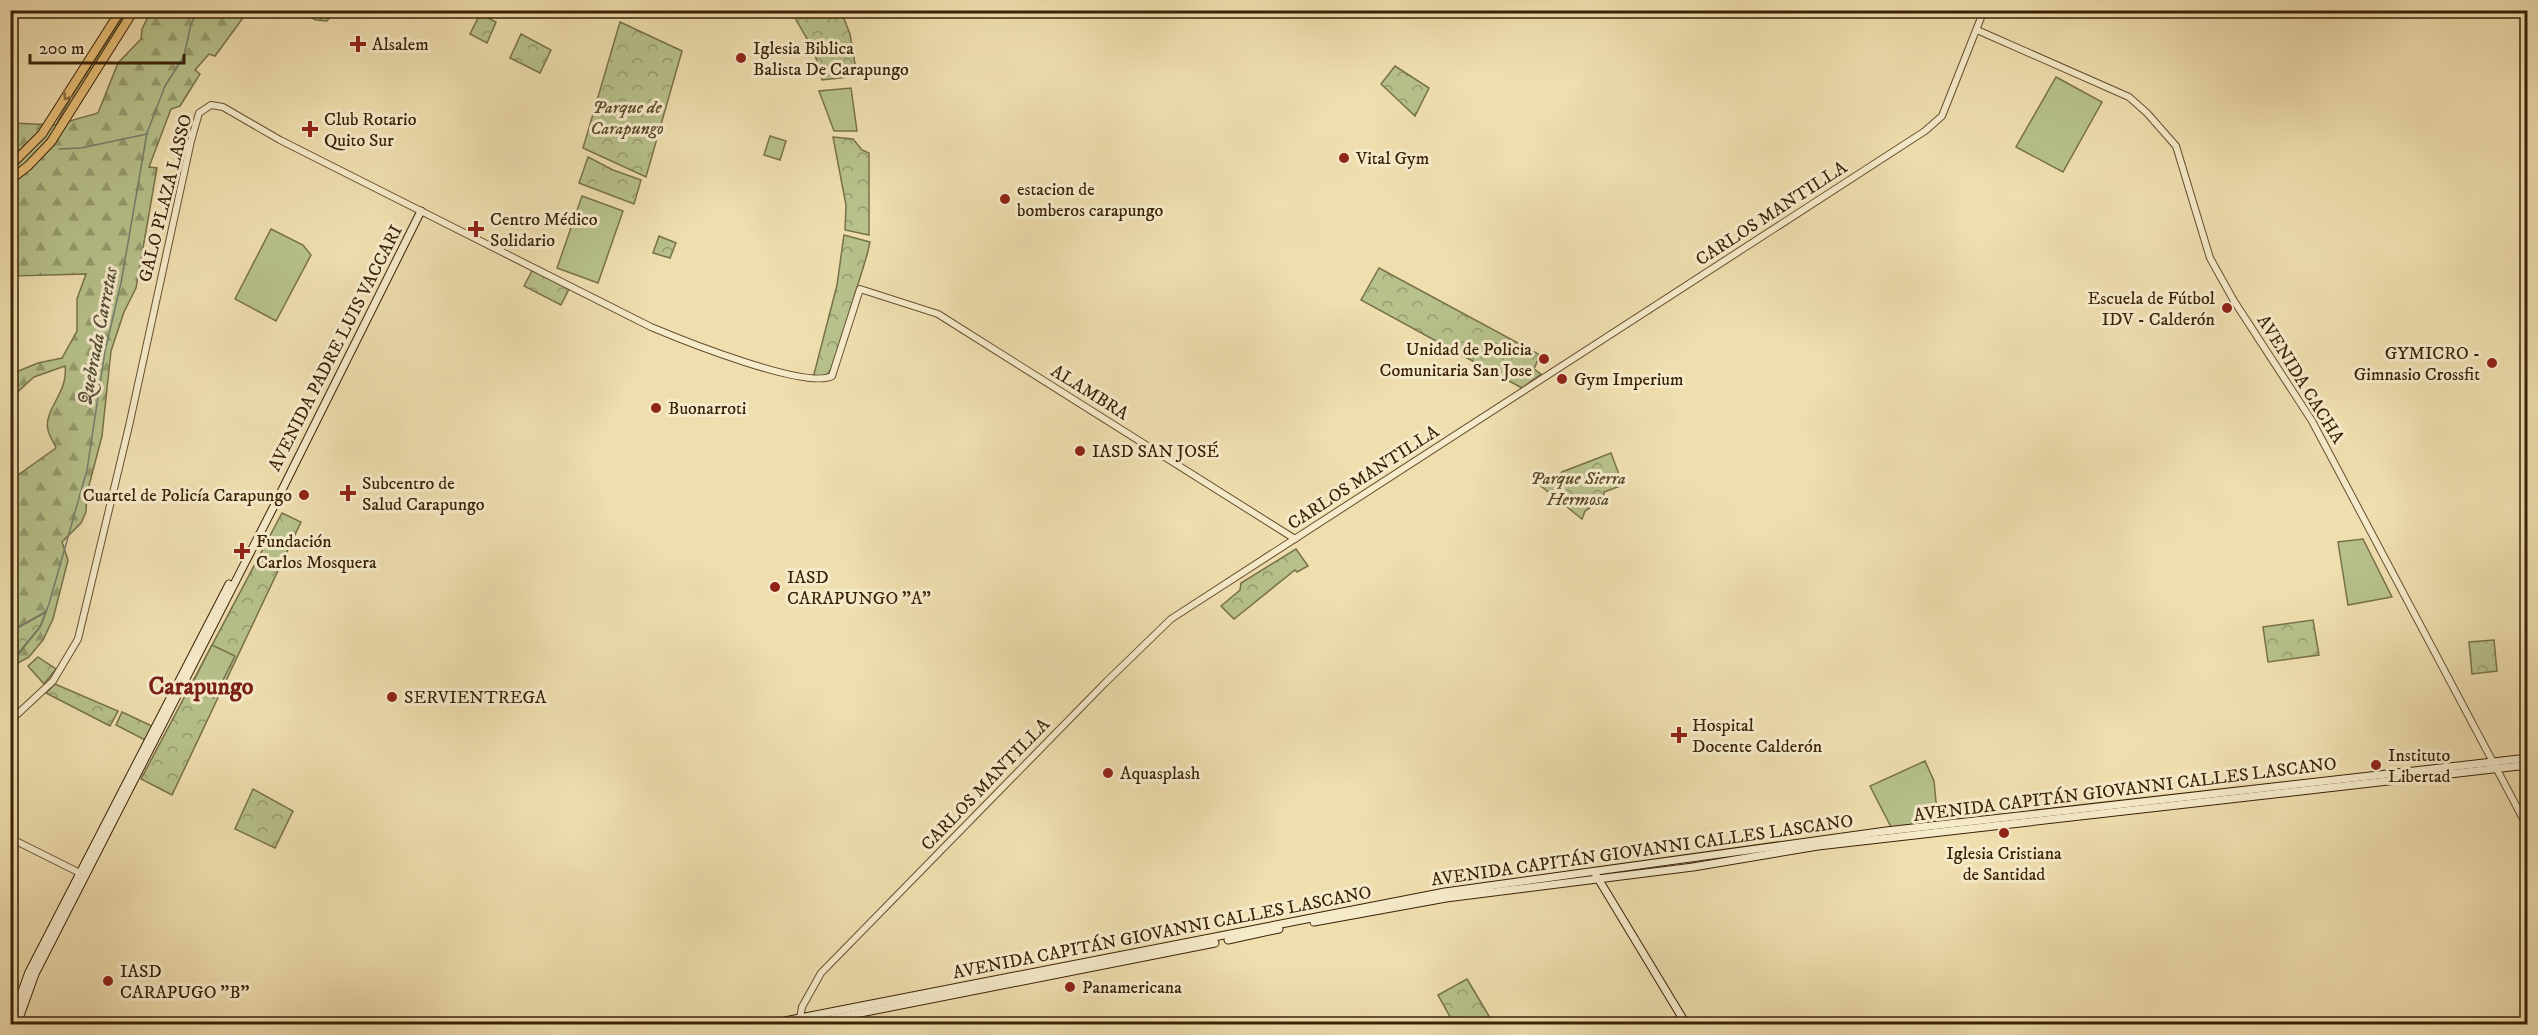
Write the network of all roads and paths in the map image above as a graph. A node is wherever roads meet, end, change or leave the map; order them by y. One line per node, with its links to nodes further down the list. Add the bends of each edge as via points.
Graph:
1 (121, 10): 5 (highway, one-way to 5, via 33,146)
2 (134, 10): 6 (highway, via 43,153)
3 (1984, 12): 4 (street, CARLOS MANTILLA)
4 (1977, 30): 9 (street, CARLOS MANTILLA, via 1936,123); 12 (street, AVENIDA CACHA, via 2129,97 2176,146 2210,258 2312,421)
5 (10, 166)
6 (10, 180)
7 (421, 211): 8 (street, GALO PLAZA LASSO, via 678,339 812,380 832,376); 10 (street, GALO PLAZA LASSO, via 223,107 211,105 199,112 78,639 53,681); 17 (main road, AVENIDA PADRE LUIS VACCARI, via 276,499 189,658)
8 (860, 289): 9 (street, ALAMBRA, via 938,314)
9 (1295, 539): 18 (street, CARLOS MANTILLA, via 1171,619 1104,684 821,973 807,995)
10 (10, 721)
11 (2528, 758): 12 (main road, AVENIDA CAPITÁN GIOVANNI CALLES LASCANO)
12 (2494, 765): 13 (main road); 14 (street, AVENIDA CACHA); 16 (main road, AVENIDA CAPITÁN GIOVANNI CALLES LASCANO)
13 (2528, 765)
14 (2528, 828)
15 (10, 838): 17 (street)
16 (1596, 874): 18 (main road, AVENIDA CAPITÁN GIOVANNI CALLES LASCANO, via 1419,896); 22 (main road, AVENIDA CAPITÁN GIOVANNI CALLES LASCANO, via 1420,902); 23 (main road)
17 (82, 875): 19 (main road, AVENIDA PADRE LUIS VACCARI, via 29,972); 20 (main road, AVENIDA PADRE LUIS VACCARI, via 35,974)
18 (799, 1022): 21 (main road, AVENIDA CAPITÁN GIOVANNI CALLES LASCANO)
19 (10, 1024)
20 (17, 1024)
21 (769, 1024)
22 (805, 1024)
23 (1686, 1024)

